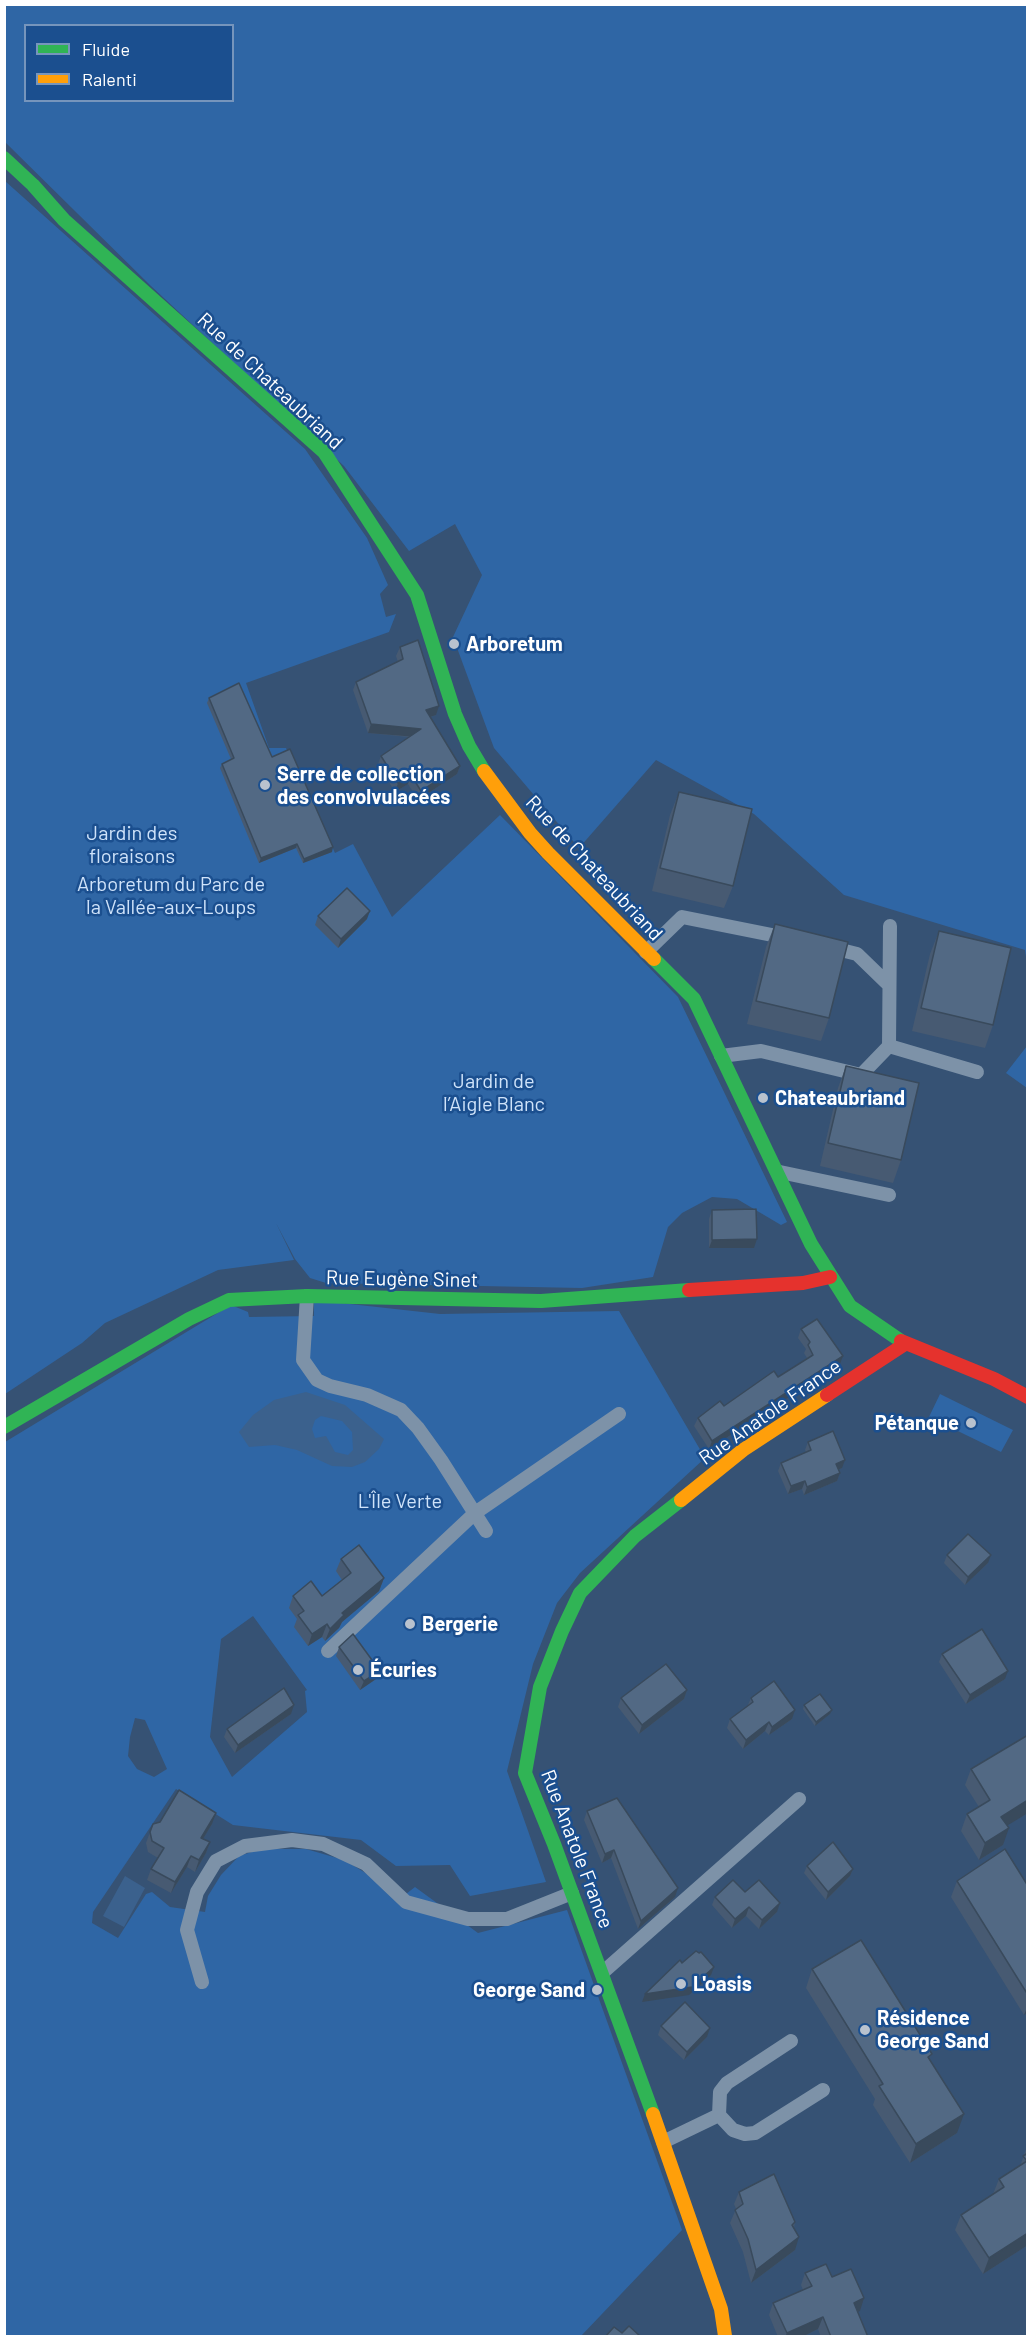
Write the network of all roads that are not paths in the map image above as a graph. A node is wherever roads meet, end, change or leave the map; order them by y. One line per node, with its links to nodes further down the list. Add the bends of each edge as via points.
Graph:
1 (4, 158): 3 (street, Rue de Chateaubriand, via 64,220 324,452 417,595 455,714 490,781 536,840)
2 (890, 926): 4 (lane)
3 (646, 952): 4 (lane, via 682,917 857,954); 6 (street, Rue de Chateaubriand, via 694,999)
4 (890, 985): 5 (lane)
5 (889, 1046): 6 (lane, via 861,1075 760,1052); 7 (lane)
6 (721, 1056): 8 (street, Rue de Chateaubriand)
7 (977, 1072)
8 (776, 1172): 9 (lane); 10 (street, Rue de Chateaubriand)
9 (889, 1195)
10 (830, 1277): 11 (street, Rue Eugène Sinet, via 803,1283 541,1301); 12 (street, Rue de Chateaubriand, via 850,1306)
11 (308, 1296): 15 (street, Rue Eugène Sinet, via 229,1300 189,1319); 16 (lane, via 303,1360 317,1380 401,1410 441,1460)
12 (905, 1344): 13 (street, Rue de Chateaubriand, via 994,1379); 20 (street, Rue Anatole France, via 743,1450 635,1536 580,1593 540,1688 525,1773)
13 (1028, 1397)
14 (619, 1414): 16 (lane)
15 (4, 1427)
16 (475, 1513): 17 (lane); 18 (lane)
17 (486, 1531)
18 (328, 1651)
19 (799, 1799): 21 (lane)
20 (572, 1893): 21 (street, Rue Anatole France); 22 (lane, via 507,1918 468,1919 406,1902 366,1864 323,1844 292,1840 245,1846 216,1861 197,1892 188,1930)
21 (602, 1973): 26 (street, Rue Anatole France)
22 (202, 1982)
23 (791, 2041): 25 (lane, via 727,2083 720,2092)
24 (823, 2090): 25 (lane, via 755,2133 733,2130)
25 (719, 2115): 26 (lane)
26 (663, 2142): 27 (street, Rue Anatole France, via 721,2309)
27 (725, 2337)

